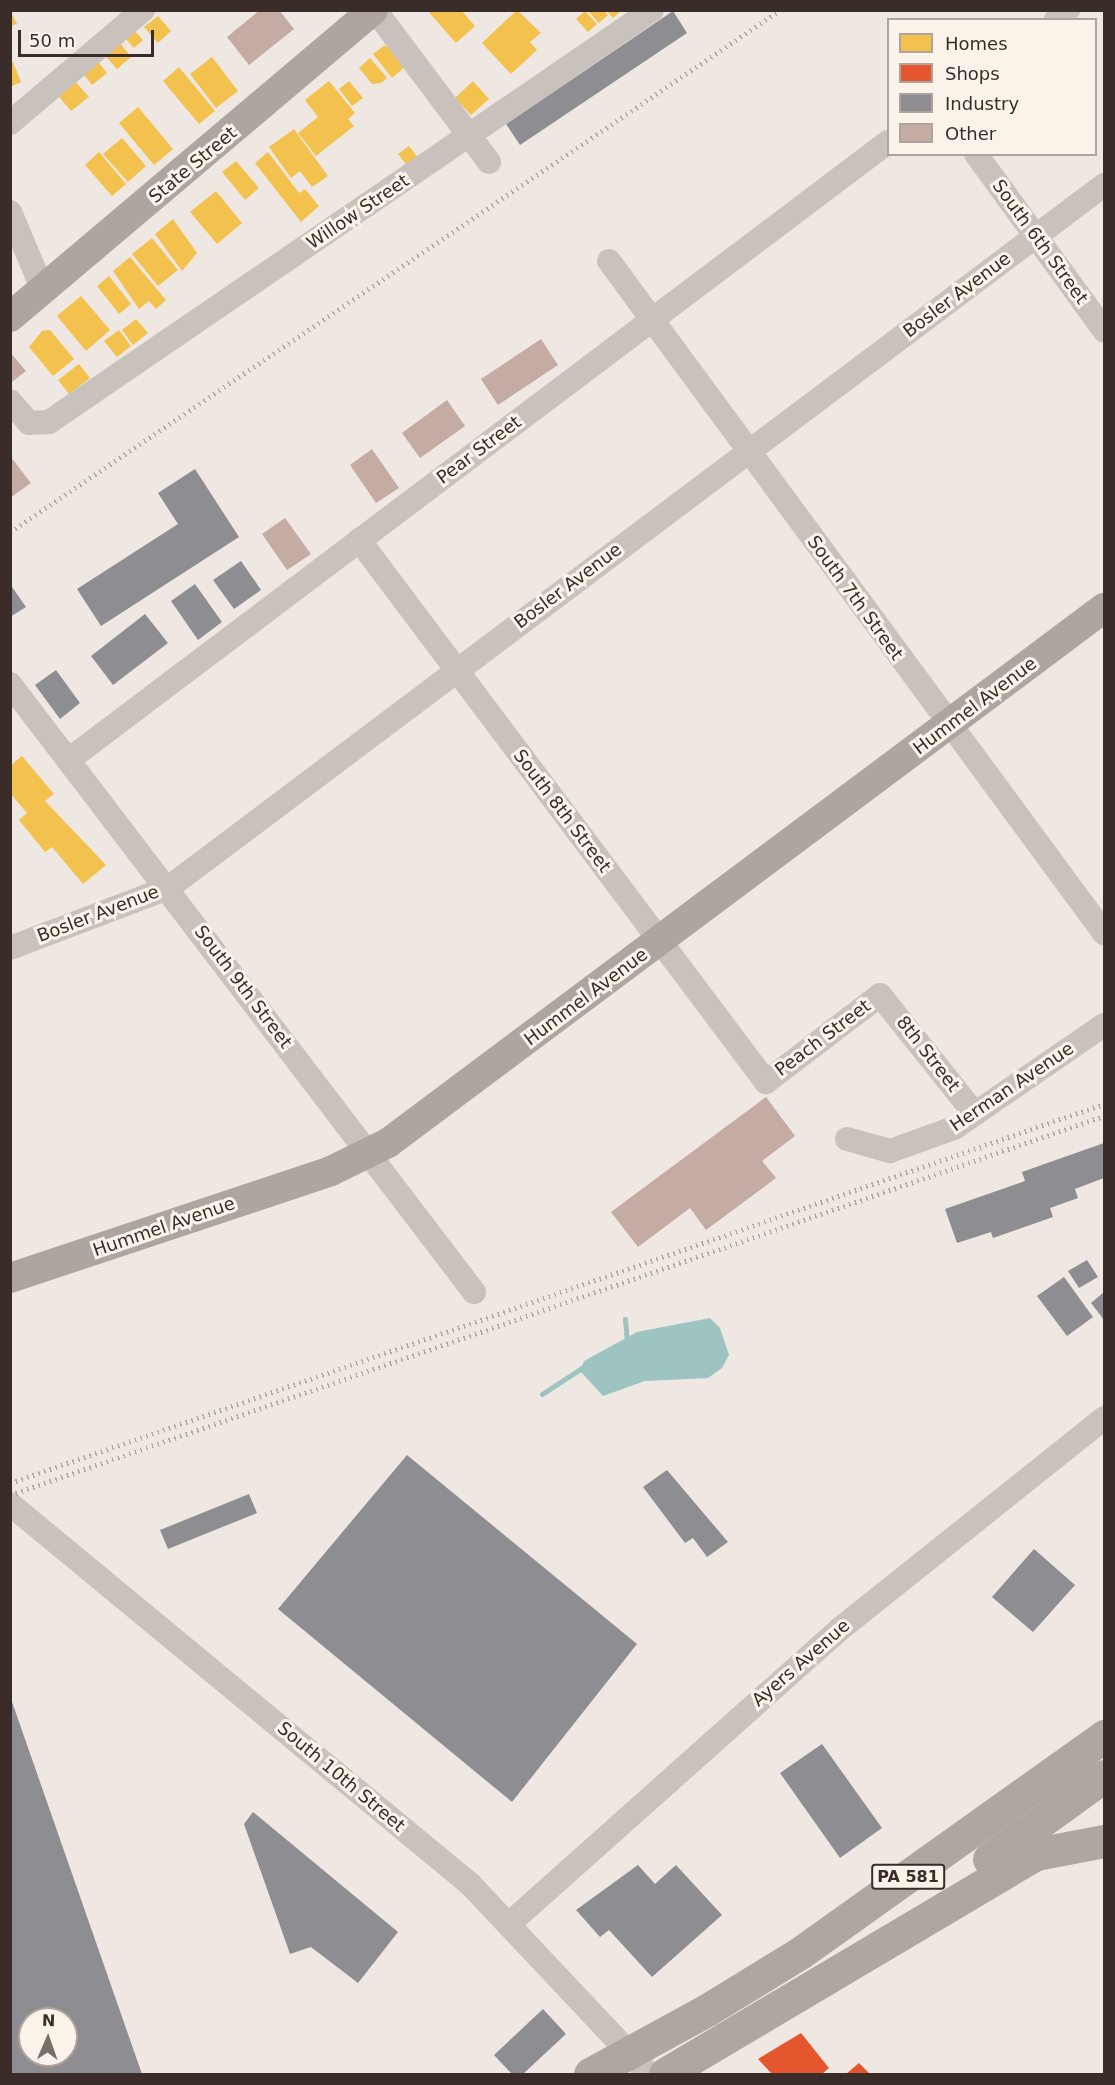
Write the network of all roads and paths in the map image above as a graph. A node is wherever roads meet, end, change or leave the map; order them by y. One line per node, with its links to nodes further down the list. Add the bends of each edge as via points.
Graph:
1 (143, 10): 4 (street)
2 (374, 10): 5 (street); 13 (main road, State Street)
3 (652, 10): 5 (street, Willow Street)
4 (10, 123)
5 (469, 137): 8 (street); 17 (street, Willow Street, via 63,411 35,425)
6 (887, 143): 15 (street, Pear Street)
7 (977, 156): 11 (street, South 6th Street)
8 (489, 162)
9 (1104, 184): 11 (street, Bosler Avenue)
10 (10, 212): 13 (street)
11 (1035, 237): 16 (street, South 6th Street); 18 (street, Bosler Avenue)
12 (609, 261): 15 (street, South 7th Street)
13 (43, 290): 14 (main road, State Street)
14 (10, 317)
15 (652, 317): 18 (street, South 7th Street); 19 (street, Pear Street)
16 (1104, 330)
17 (10, 401)
18 (749, 450): 21 (street, Bosler Avenue); 23 (street, South 7th Street)
19 (359, 540): 21 (street, South 8th Street); 24 (street, Pear Street)
20 (1104, 608): 23 (main road, Hummel Avenue)
21 (456, 671): 25 (street, Bosler Avenue); 27 (street, South 8th Street)
22 (10, 684): 24 (street, South 9th Street)
23 (948, 726): 26 (street, South 7th Street); 27 (main road, Hummel Avenue)
24 (70, 758): 25 (street, South 9th Street)
25 (168, 888): 28 (street, Bosler Avenue); 34 (street, South 9th Street)
26 (1104, 933)
27 (660, 942): 31 (street, South 8th Street); 34 (main road, Hummel Avenue)
28 (10, 948)
29 (880, 995): 31 (street, Peach Street); 32 (street, 8th Street)
30 (1104, 1025): 32 (street, Herman Avenue)
31 (766, 1082)
32 (975, 1114): 33 (street, Herman Avenue, via 907,1148 874,1150)
33 (847, 1139)
34 (369, 1154): 35 (main road, Hummel Avenue); 36 (street, South 9th Street)
35 (10, 1278)
36 (474, 1292)
37 (1104, 1418): 42 (street, Ayers Avenue, via 840,1629)
38 (10, 1504): 42 (street, South 10th Street)
39 (1104, 1736): 44 (highway, PA 581, bridge, via 800,1953)
40 (1104, 1776): 43 (highway, PA 581)
41 (1104, 1841): 43 (highway, via 1036,1854)
42 (510, 1923): 45 (street, South 10th Street)
43 (770, 2014): 46 (highway, PA 581)
44 (590, 2074)
45 (649, 2074)
46 (665, 2074)

